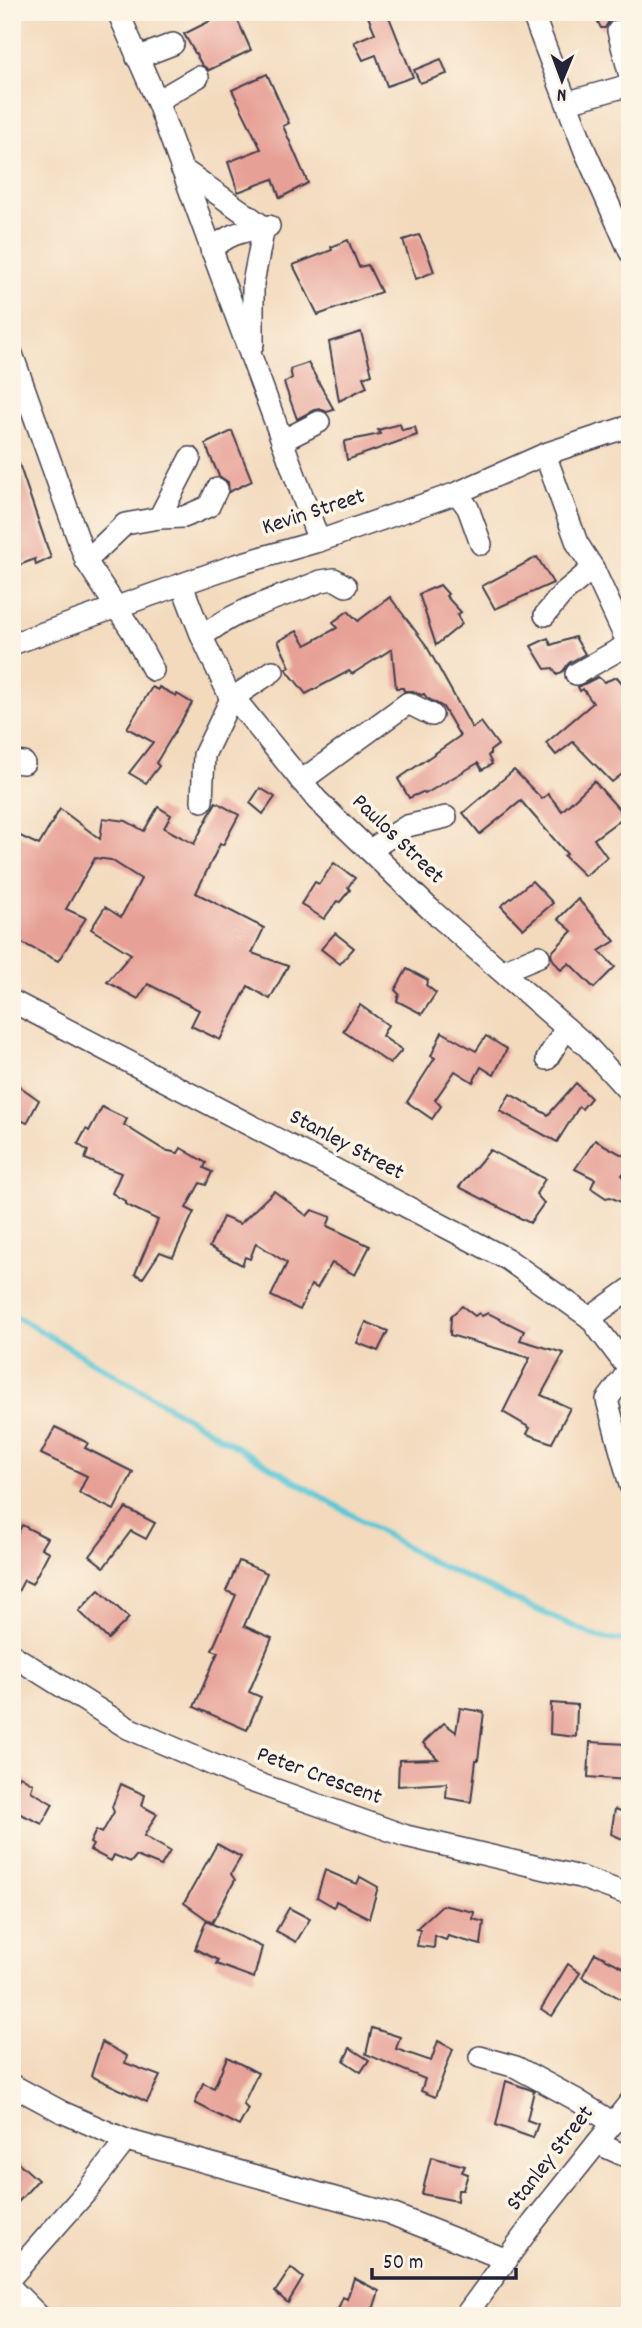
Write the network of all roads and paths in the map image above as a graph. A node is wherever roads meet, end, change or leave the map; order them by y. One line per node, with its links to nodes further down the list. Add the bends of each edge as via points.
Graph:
1 (118, 12): 5 (street)
2 (532, 12): 10 (street)
3 (618, 31): 6 (street)
4 (173, 44): 5 (street)
5 (137, 58): 9 (street)
6 (630, 76)
7 (198, 77): 9 (street)
8 (630, 85): 10 (street)
9 (157, 101): 11 (street)
10 (568, 102): 14 (street)
11 (181, 168): 12 (street); 13 (street)
12 (270, 225): 13 (street, via 246,229); 16 (street, via 253,283)
13 (211, 250): 16 (street)
14 (630, 253)
15 (12, 354): 27 (street)
16 (253, 357): 19 (street)
17 (319, 422): 19 (street)
18 (630, 426): 20 (street, Kevin Street)
19 (282, 441): 25 (street)
20 (545, 454): 23 (street, Kevin Street); 28 (street, via 577,543)
21 (190, 457): 24 (street)
22 (217, 489): 24 (street, via 209,506 184,517)
23 (457, 494): 25 (street, Kevin Street); 26 (street, via 468,508)
24 (159, 518): 27 (street, via 125,524)
25 (319, 541): 29 (street, Kevin Street)
26 (481, 544)
27 (86, 561): 31 (street)
28 (593, 568): 32 (street); 35 (street)
29 (182, 585): 31 (street, Kevin Street); 33 (street, Paulos Street)
30 (346, 586): 33 (street, via 334,579 321,581 246,610)
31 (118, 608): 34 (street, Kevin Street); 36 (street)
32 (545, 615)
33 (202, 636): 39 (street, Paulos Street)
34 (12, 644)
35 (629, 646): 38 (street)
36 (153, 670)
37 (273, 671): 39 (street)
38 (576, 674)
39 (231, 699): 41 (street, Paulos Street); 42 (street, via 204,755)
40 (432, 715): 41 (street, via 408,703)
41 (301, 781): 44 (street, Paulos Street)
42 (202, 801)
43 (446, 817): 44 (street, via 407,826)
44 (370, 850): 46 (street, Paulos Street)
45 (539, 956): 46 (street)
46 (503, 971): 48 (street, Paulos Street)
47 (12, 1001): 52 (street, Stanley Street, via 507,1259)
48 (566, 1028): 49 (street); 50 (street, Paulos Street)
49 (547, 1059)
50 (627, 1083)
51 (630, 1289): 52 (street)
52 (590, 1318): 53 (street, Stanley Street)
53 (629, 1371): 54 (street, via 607,1400)
54 (630, 1485)
55 (12, 1655): 56 (street, Peter Crescent, via 128,1728 248,1780 407,1836 580,1877)
56 (630, 1895)
57 (480, 2057): 60 (street, via 516,2067)
58 (12, 2085): 61 (street)
59 (630, 2102): 60 (street, Stanley Street)
60 (612, 2123): 62 (street, Stanley Street)
61 (126, 2140): 64 (street, via 389,2213); 65 (street)
62 (597, 2143): 63 (street); 64 (street, Stanley Street)
63 (630, 2158)
64 (507, 2260): 68 (street, Stanley Street)
65 (12, 2276)
66 (12, 2290): 67 (street)
67 (38, 2316)
68 (465, 2316)

